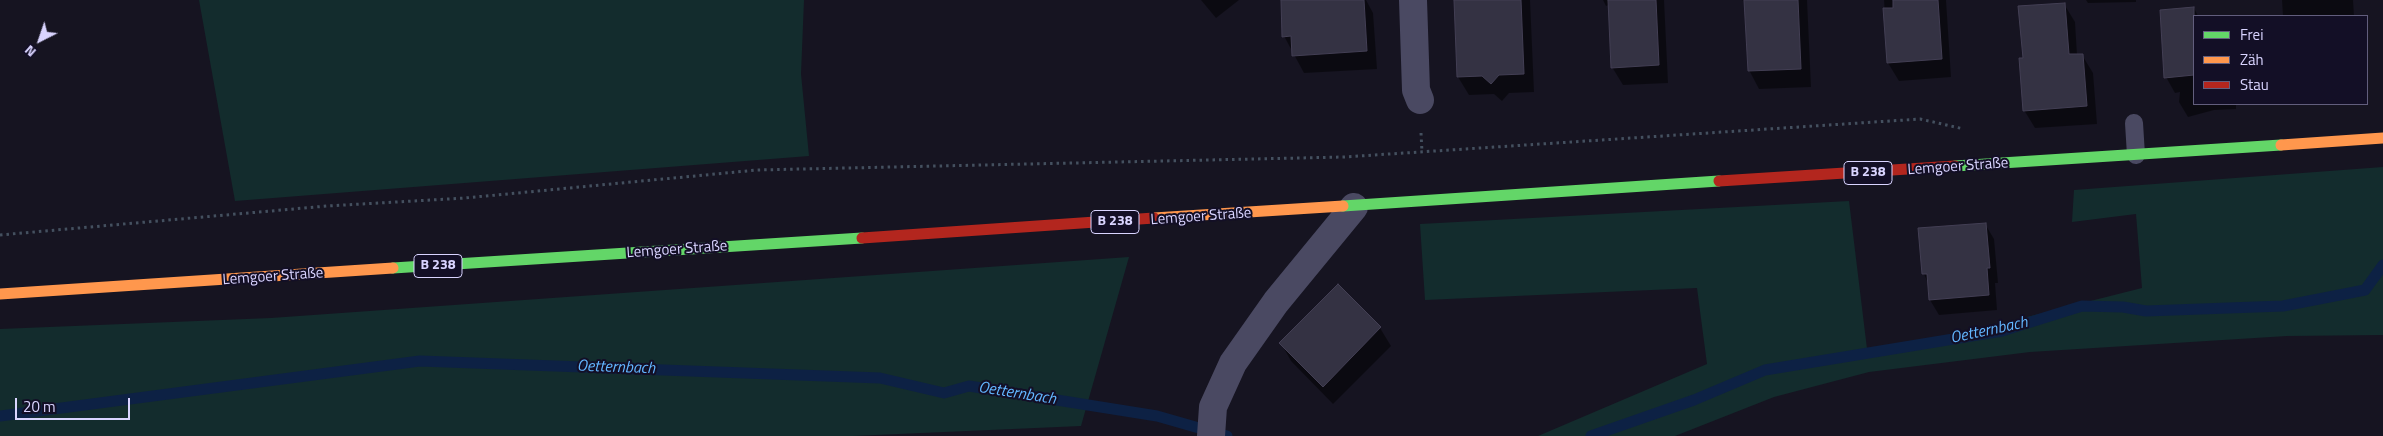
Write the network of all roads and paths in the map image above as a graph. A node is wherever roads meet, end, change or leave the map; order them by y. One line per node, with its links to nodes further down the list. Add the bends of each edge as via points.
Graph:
1 (1413, 0): 2 (street, via 1416,90)
2 (1420, 100)
3 (2134, 123): 6 (lane)
4 (1965, 130): 8 (path, via 1920,119 1344,157 757,170 474,197 326,206)
5 (2383, 138): 6 (main road, Lemgoer Straße / B 238)
6 (2136, 155): 7 (main road, Lemgoer Straße / B 238)
7 (1354, 207): 9 (main road, Lemgoer Straße / B 238); 10 (street, via 1276,302 1233,363 1213,407)
8 (0, 235)
9 (0, 294)
10 (1212, 436)

